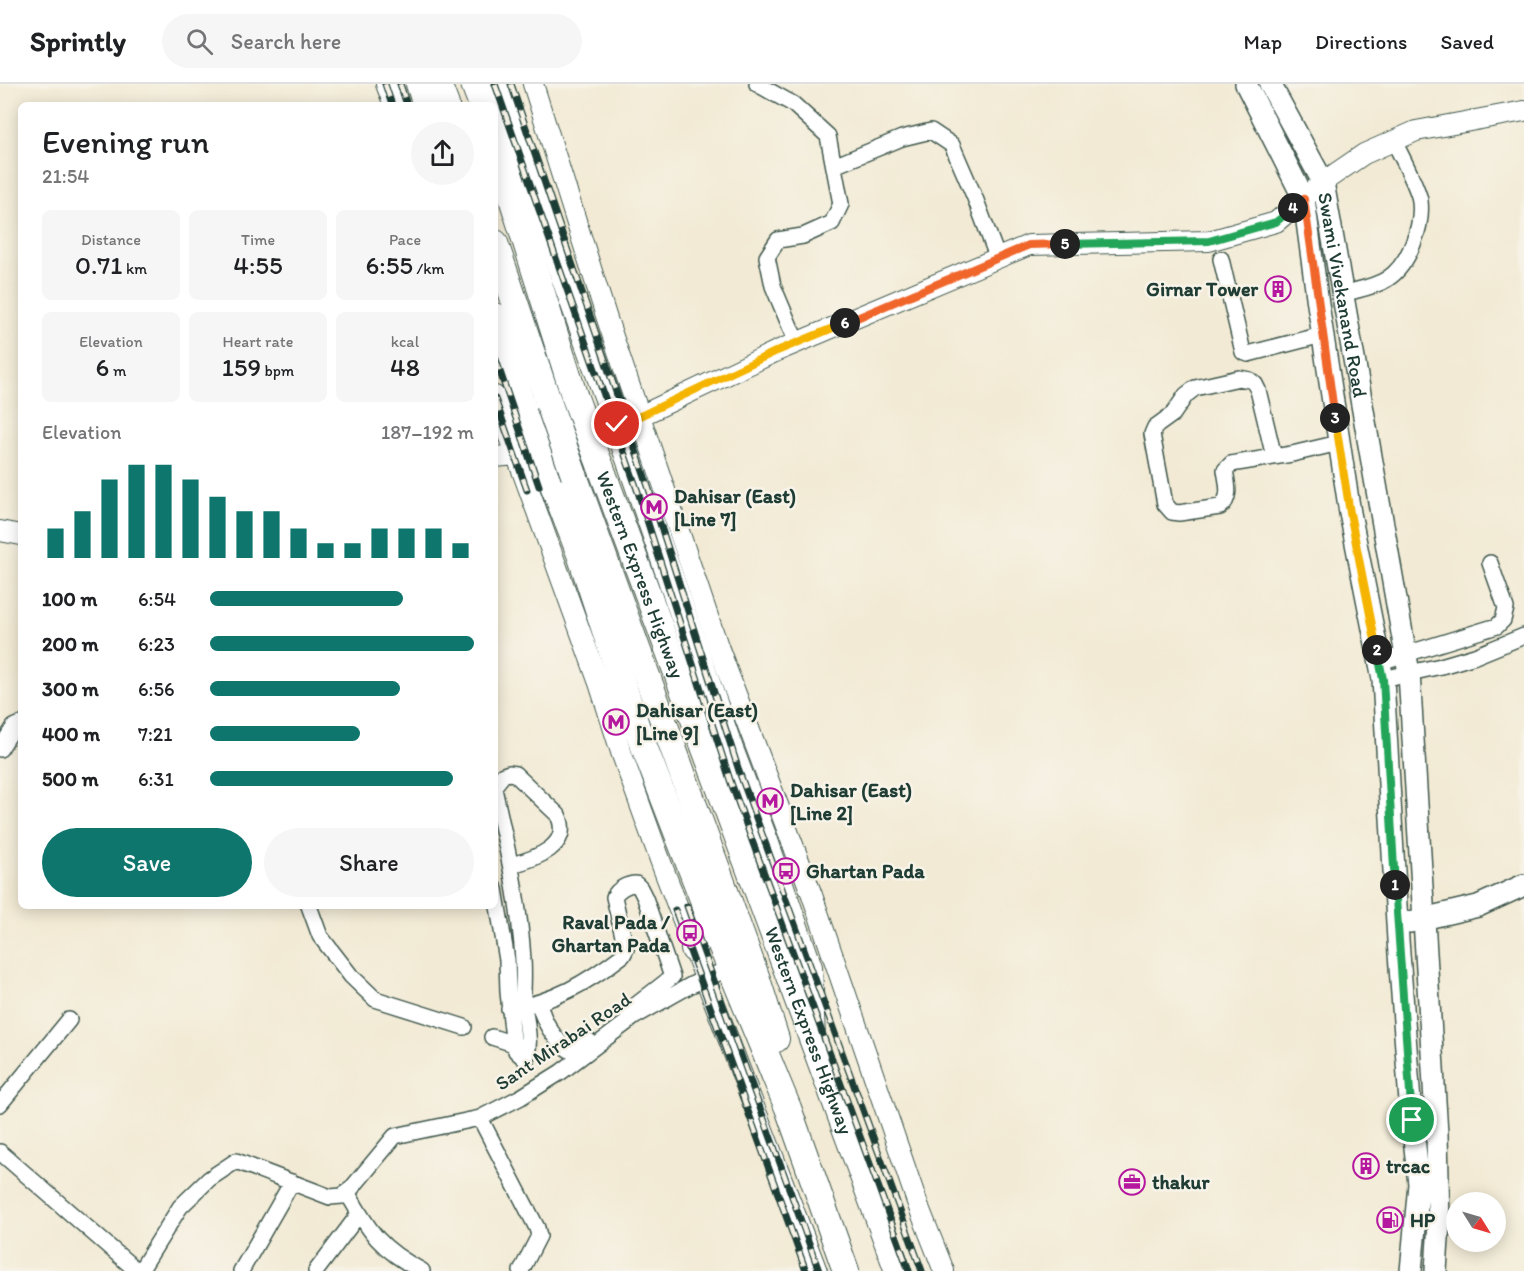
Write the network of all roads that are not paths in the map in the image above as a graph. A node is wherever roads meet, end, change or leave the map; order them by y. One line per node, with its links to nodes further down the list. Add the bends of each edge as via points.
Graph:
1 (386, 84): 10 (street)
2 (419, 84): 11 (highway)
3 (438, 84): 12 (highway)
4 (474, 84): 13 (highway)
5 (495, 84): 28 (highway)
6 (533, 84): 28 (street, via 607,319)
7 (757, 84): 17 (street, via 793,104 828,136)
8 (1246, 84): 19 (main road, Swami Vivekanand Road)
9 (1270, 84): 18 (main road, Swami Vivekanand Road)
10 (393, 102)
11 (425, 102)
12 (445, 102)
13 (481, 102)
14 (1524, 111): 15 (street, via 1416,131)
15 (1394, 141): 18 (street, via 1364,154); 23 (street, via 1420,199 1412,246 1398,270 1386,280)
16 (498, 154): 65 (highway, Western Express Highway, bridge, via 574,395)
17 (834, 166): 21 (street, via 902,138 931,132 952,145); 26 (street, via 841,204 832,223 803,236 778,240 767,257 772,286)
18 (1323, 182): 19 (street); 23 (main road, Swami Vivekanand Road)
19 (1304, 199): 21 (street, via 1276,222 1209,241 1029,245); 25 (main road, Swami Vivekanand Road)
20 (498, 252): 64 (highway, Western Express Highway, bridge)
21 (998, 259): 26 (street)
22 (1221, 259): 25 (street, via 1243,352 1248,354)
23 (1343, 294): 33 (main road, Swami Vivekanand Road)
24 (498, 326): 30 (highway, via 521,402)
25 (1322, 335): 29 (main road, Swami Vivekanand Road)
26 (797, 343): 28 (street)
27 (498, 401): 30 (street)
28 (628, 420): 30 (street); 65 (highway, via 730,750 809,967); 88 (street, via 812,896)
29 (1339, 443): 32 (street); 34 (main road, Swami Vivekanand Road)
30 (528, 454): 31 (street); 50 (highway, via 580,554 638,731); 55 (street, via 591,661)
31 (498, 457)
32 (1274, 457): 32 (street, via 1227,467 1228,495 1220,507 1172,512 1165,504 1152,434 1190,391 1239,378 1250,380 1258,390)
33 (1372, 467): 34 (main road); 39 (main road, Swami Vivekanand Road)
34 (1343, 471): 40 (main road, Swami Vivekanand Road)
35 (0, 531): 36 (street)
36 (18, 534)
37 (1490, 563): 39 (street, via 1506,608 1503,620)
38 (1524, 636): 39 (street, via 1475,656)
39 (1407, 665): 40 (street); 51 (main road, Swami Vivekanand Road)
40 (1382, 671): 53 (main road, Swami Vivekanand Road)
41 (18, 725): 42 (street)
42 (0, 749)
43 (498, 781): 45 (street, via 503,775 515,774 558,815 562,824 561,835 553,847)
44 (498, 808): 45 (street)
45 (511, 865): 52 (street)
46 (1524, 885): 51 (main road)
47 (1524, 900): 51 (main road, via 1494,914)
48 (498, 905): 54 (street)
49 (310, 909): 62 (street, via 320,936 375,999)
50 (708, 913): 55 (highway); 56 (highway)
51 (1425, 927): 53 (main road); 71 (main road, Swami Vivekanand Road)
52 (520, 932): 54 (street); 60 (street)
53 (1398, 932): 72 (main road, Swami Vivekanand Road)
54 (504, 936): 60 (street, via 507,960)
55 (694, 949): 58 (street)
56 (730, 968): 58 (street, Sant Mirabai Road); 64 (highway); 85 (highway, via 788,1108)
57 (672, 977): 59 (street); 60 (street, via 645,898 636,884 631,884 614,897 626,949 623,955 563,994); 67 (street, via 578,1048 571,1051)
58 (706, 979): 59 (street, Sant Mirabai Road); 84 (street)
59 (679, 992): 69 (street, Sant Mirabai Road, via 634,1017)
60 (524, 1007): 66 (street); 67 (street, via 546,1022); 68 (street, via 529,1049)
61 (69, 1020): 73 (street)
62 (464, 1027)
63 (492, 1036): 66 (street)
64 (775, 1036): 86 (highway, Western Express Highway)
65 (812, 1038): 87 (highway, Western Express Highway)
66 (514, 1044): 68 (street)
67 (564, 1047): 69 (street)
68 (526, 1060): 70 (street)
69 (561, 1072): 70 (street, Sant Mirabai Road)
70 (539, 1085): 74 (street, Sant Mirabai Road)
71 (1434, 1099): 72 (street); 90 (main road, Swami Vivekanand Road, via 1439,1175)
72 (1410, 1102): 89 (main road, Swami Vivekanand Road, via 1419,1184)
73 (0, 1104)
74 (480, 1118): 77 (street, Sant Mirabai Road, via 395,1136); 83 (street, via 539,1236)
75 (2, 1154): 79 (street)
76 (292, 1182): 77 (street, via 330,1197); 79 (street, via 236,1161 209,1179 180,1207); 80 (street)
77 (347, 1192): 78 (street)
78 (359, 1214): 81 (street); 82 (street, via 378,1242)
79 (138, 1271)
80 (241, 1271)
81 (316, 1271)
82 (422, 1271)
83 (520, 1271)
84 (817, 1271)
85 (846, 1271)
86 (864, 1271)
87 (898, 1271)
88 (944, 1271)
89 (1411, 1271)
90 (1436, 1271)

